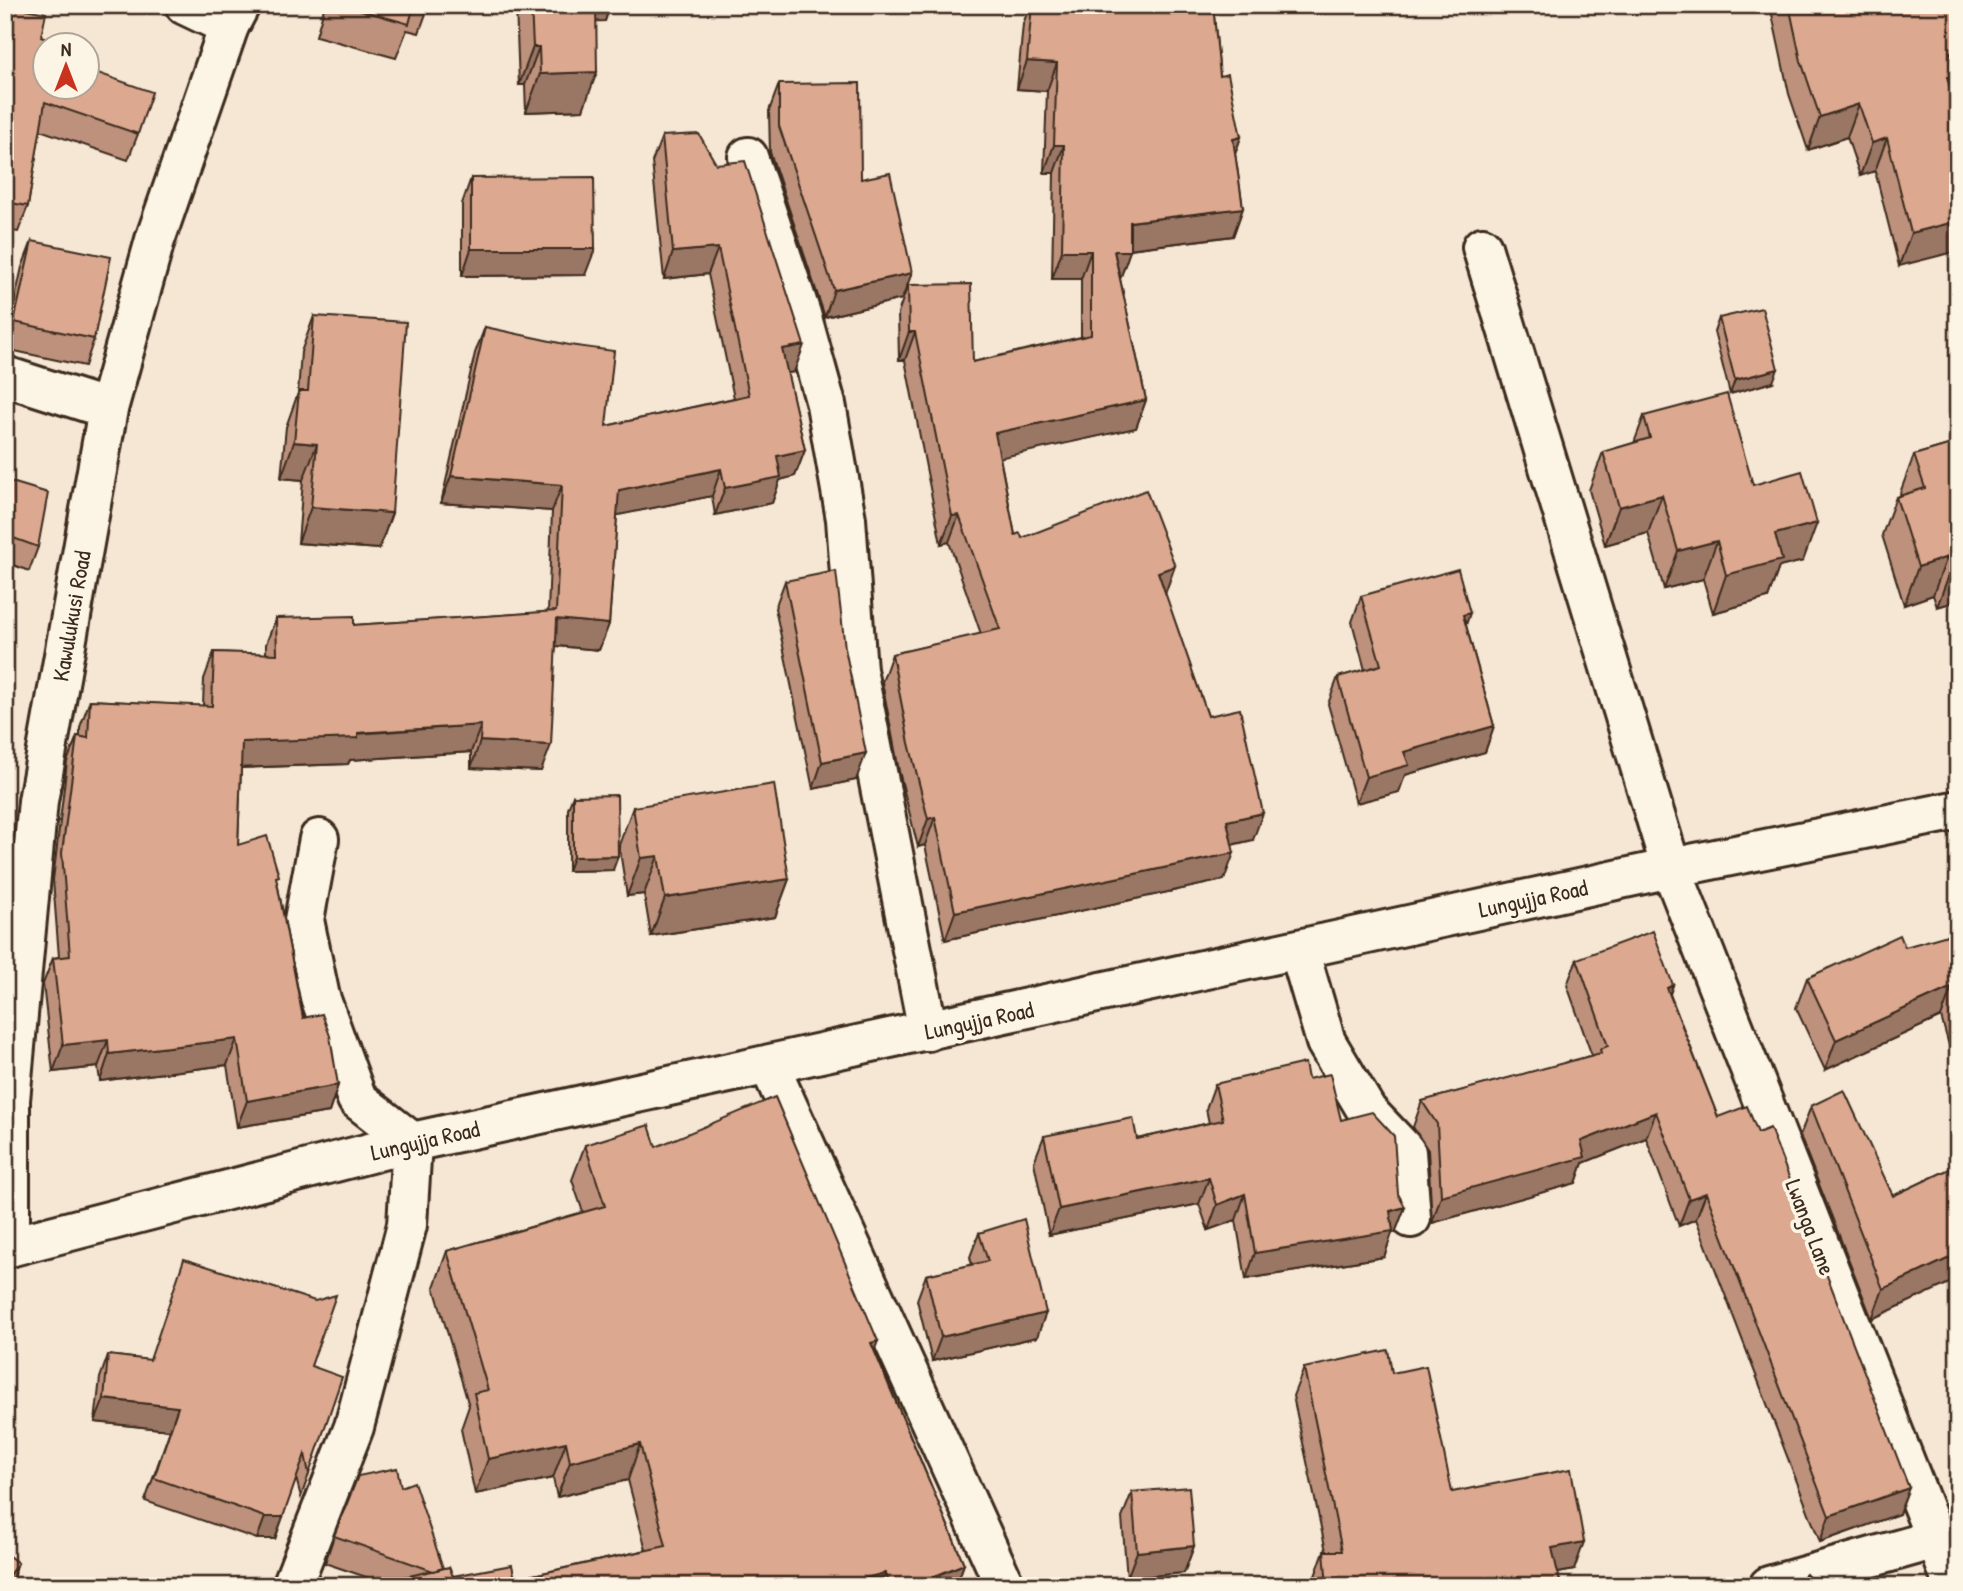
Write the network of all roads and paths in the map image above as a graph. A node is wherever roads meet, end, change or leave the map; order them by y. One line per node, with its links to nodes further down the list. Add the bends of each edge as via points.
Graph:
1 (185, 5): 2 (street)
2 (234, 15): 6 (street, Kawulukusi Road, via 155,240)
3 (748, 157): 11 (street, via 826,404 846,519 858,670)
4 (1482, 247): 9 (street, Lwanga Lane)
5 (5, 376): 6 (street)
6 (108, 409): 15 (street, Kawulukusi Road, via 38,801 9,1100)
7 (1958, 810): 9 (street, Lungujja Road)
8 (319, 839): 13 (street, via 304,920 320,998 357,1099)
9 (1671, 868): 10 (street, Lungujja Road); 16 (street, Lwanga Lane)
10 (1299, 950): 11 (street, Lungujja Road); 14 (street, via 1326,1042 1367,1111 1406,1152)
11 (928, 1031): 12 (street, Lungujja Road)
12 (769, 1065): 13 (street, Lungujja Road); 18 (street)
13 (412, 1142): 15 (street, Lungujja Road); 17 (street, via 407,1225 357,1413)
14 (1410, 1219)
15 (8, 1247)
16 (1933, 1540): 19 (street); 20 (street, Lwanga Lane)
17 (292, 1586)
18 (1005, 1586)
19 (1769, 1586)
20 (1954, 1586)

